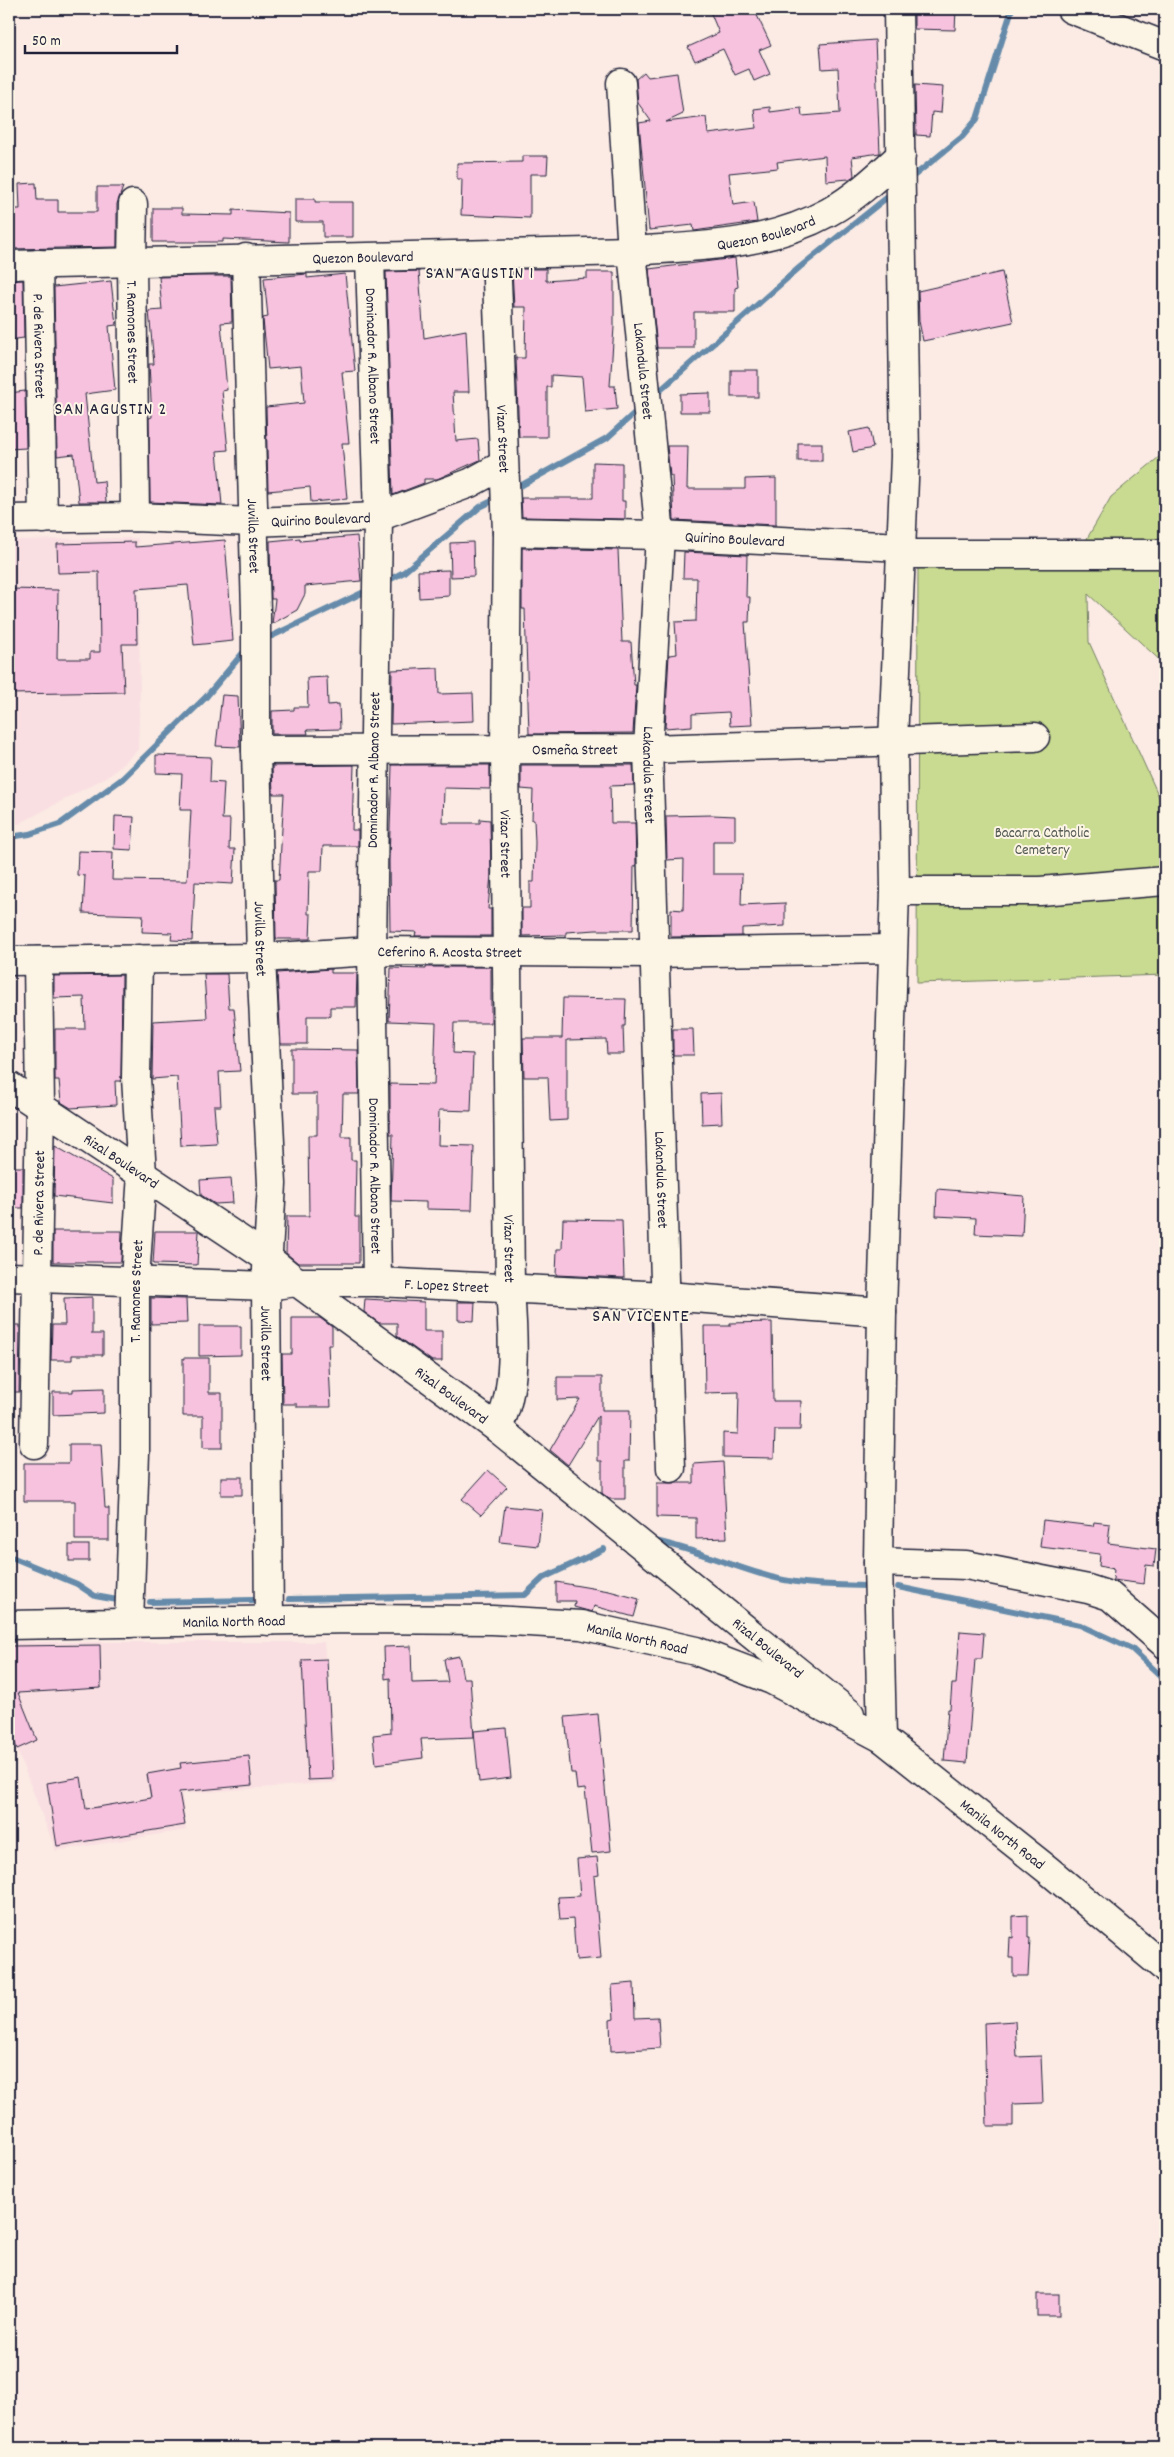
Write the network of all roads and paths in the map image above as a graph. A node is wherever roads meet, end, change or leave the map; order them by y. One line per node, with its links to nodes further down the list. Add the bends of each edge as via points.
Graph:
1 (898, 9): 5 (main road)
2 (1070, 9): 3 (main road)
3 (1165, 46)
4 (621, 82): 7 (main road, Lakandula Street)
5 (901, 155): 7 (main road, Quezon Boulevard, via 862,190 800,227 764,238); 22 (main road, via 905,456)
6 (134, 204): 11 (main road, T. Ramones Street)
7 (632, 251): 8 (main road, Quezon Boulevard); 21 (main road, Lakandula Street)
8 (496, 255): 10 (main road, Quezon Boulevard); 14 (main road, Vizar Street)
9 (246, 258): 10 (main road, Quezon Boulevard); 11 (main road, Quezon Boulevard); 19 (main road, Juvilla Street)
10 (370, 258): 15 (main road, Dominador R. Albano Street)
11 (132, 262): 12 (main road, Quezon Boulevard); 16 (main road, T. Ramones Street)
12 (38, 264): 13 (main road, Quezon Boulevard); 18 (main road, P. de Rivera Street)
13 (9, 265)
14 (503, 465): 15 (main road, Quirino Boulevard, via 470,483); 20 (main road, Vizar Street)
15 (378, 517): 19 (main road, Quirino Boulevard); 27 (main road, Dominador R. Albano Street)
16 (135, 518): 18 (main road, Quirino Boulevard); 19 (main road, Quirino Boulevard)
17 (9, 519): 18 (main road, Quirino Boulevard)
18 (43, 519)
19 (252, 522): 29 (main road, Juvilla Street)
20 (507, 532): 21 (main road, Quirino Boulevard); 26 (main road, Vizar Street)
21 (660, 535): 22 (main road, Quirino Boulevard); 28 (main road, Lakandula Street)
22 (902, 551): 23 (main road, Quirino Boulevard); 25 (main road)
23 (1165, 554)
24 (1035, 737): 25 (main road, Osmeña Street)
25 (893, 742): 28 (main road, Osmeña Street); 31 (main road)
26 (505, 748): 27 (main road, Osmeña Street); 28 (main road, Osmeña Street); 34 (main road, Vizar Street)
27 (373, 749): 29 (main road, Osmeña Street); 33 (main road, Dominador R. Albano Street)
28 (648, 749): 35 (main road, Lakandula Street)
29 (256, 750): 36 (main road, Juvilla Street)
30 (1165, 881): 31 (main road, via 1040,891)
31 (894, 891): 32 (main road)
32 (892, 949): 35 (main road, Ceferino R. Acosta Street); 52 (main road)
33 (372, 951): 34 (main road, Ceferino R. Acosta Street); 36 (main road, Ceferino R. Acosta Street); 48 (main road, Dominador R. Albano Street)
34 (508, 953): 35 (main road, Ceferino R. Acosta Street); 50 (main road, Vizar Street)
35 (653, 953): 51 (main road, Lakandula Street)
36 (261, 958): 37 (main road, Ceferino R. Acosta Street); 43 (main road, Juvilla Street, via 272,1184)
37 (138, 959): 39 (main road, Ceferino R. Acosta Street); 42 (main road, T. Ramones Street, via 136,1078)
38 (9, 961): 39 (main road, Ceferino R. Acosta Street)
39 (38, 961): 41 (main road, P. de Rivera Street)
40 (9, 1086): 41 (main road, Rizal Boulevard)
41 (40, 1106): 42 (main road, Rizal Boulevard); 45 (main road, P. de Rivera Street)
42 (142, 1174): 43 (main road, Rizal Boulevard); 46 (main road, T. Ramones Street)
43 (266, 1257): 47 (main road, Rizal Boulevard); 49 (main road, Juvilla Street)
44 (9, 1277): 45 (main road, F. Lopez Street)
45 (35, 1279): 46 (main road, F. Lopez Street); 54 (main road, P. de Rivera Street)
46 (135, 1280): 49 (main road, F. Lopez Street); 58 (main road, T. Ramones Street)
47 (297, 1282): 48 (main road, F. Lopez Street); 49 (main road, F. Lopez Street); 53 (main road, Rizal Boulevard)
48 (377, 1282): 50 (main road, F. Lopez Street)
49 (266, 1286): 57 (main road, Juvilla Street)
50 (510, 1290): 51 (main road, F. Lopez Street); 53 (main road, Vizar Street, via 513,1330 511,1375 504,1417)
51 (666, 1296): 52 (main road, F. Lopez Street); 55 (main road, Lakandula Street)
52 (882, 1312): 56 (main road)
53 (497, 1428): 61 (main road, Rizal Boulevard)
54 (34, 1444)
55 (671, 1468)
56 (878, 1562): 60 (main road, via 966,1565 1088,1589 1110,1596); 61 (main road)
57 (269, 1621): 58 (main road, Manila North Road); 61 (main road, Manila North Road, via 421,1618 581,1625 696,1651 772,1680)
58 (129, 1623): 59 (main road, Manila North Road)
59 (9, 1625)
60 (1165, 1644)
61 (877, 1735): 62 (main road, Manila North Road, via 1048,1870)
62 (1165, 1968)

